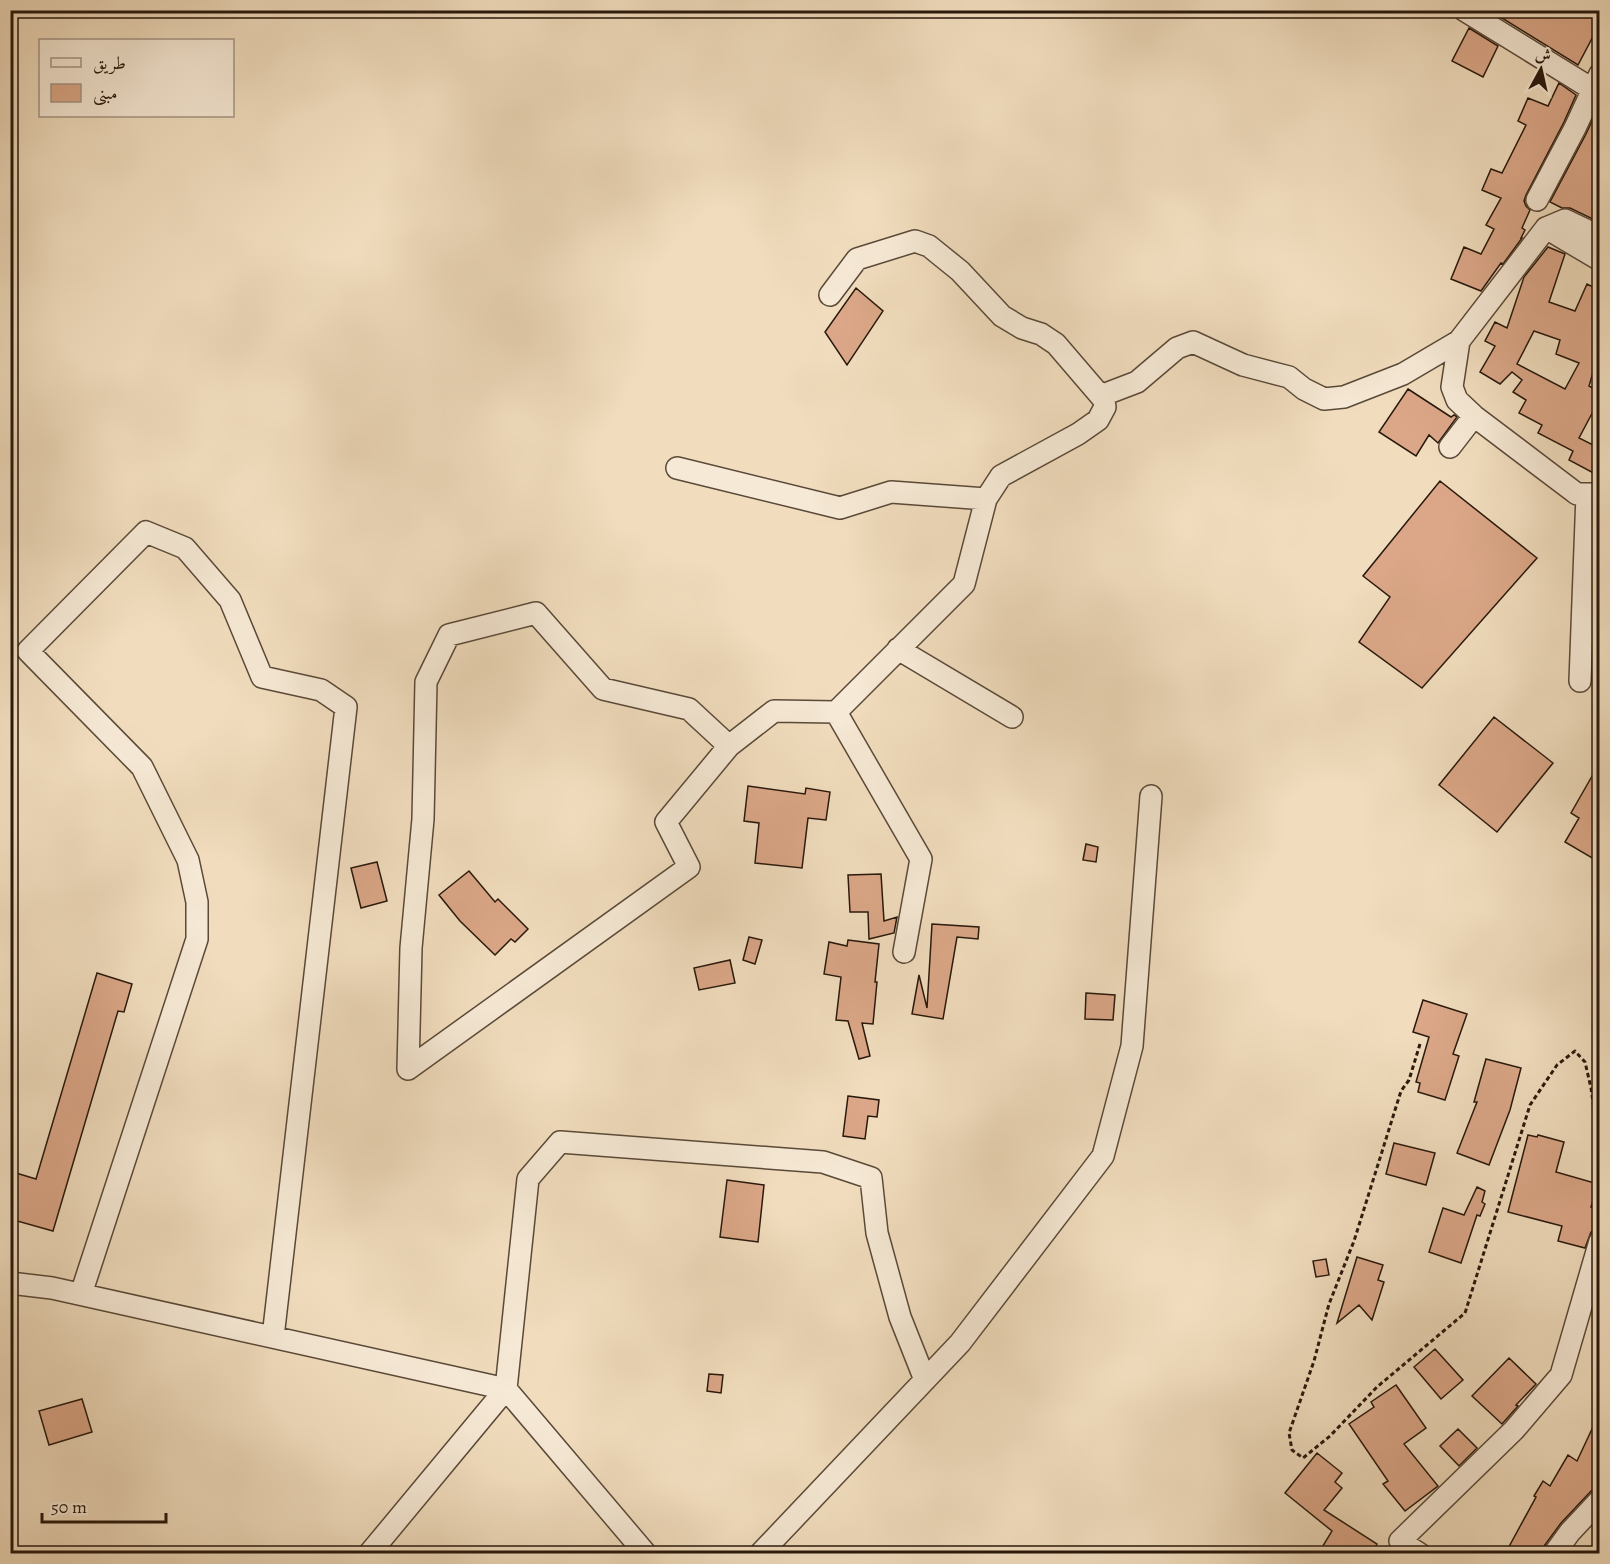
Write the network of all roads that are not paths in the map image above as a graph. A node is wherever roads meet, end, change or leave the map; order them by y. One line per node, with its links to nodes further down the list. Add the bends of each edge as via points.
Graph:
1 (1464, 10): 2 (street)
2 (1596, 82): 3 (street)
3 (1537, 200)
4 (1546, 228): 5 (street, via 1565,220); 6 (street); 8 (street)
5 (1599, 240)
6 (1599, 260)
7 (830, 295): 9 (street, via 857,259 915,241 929,246 960,270 1002,316 1056,344)
8 (1459, 341): 9 (street, via 1403,374 1344,397 1324,399 1289,377 1243,365 1193,342 1177,348 1137,382 1103,395); 10 (street, via 1452,387 1456,400)
9 (1104, 400): 14 (street, via 1098,420 1001,476)
10 (1473, 416): 11 (street); 13 (street, via 1573,492)
11 (1450, 447)
12 (677, 468): 14 (street, via 840,508 891,492)
13 (1593, 494): 16 (street)
14 (986, 499): 15 (street, via 964,584)
15 (898, 649): 17 (street); 18 (street)
16 (1580, 681)
17 (836, 712): 19 (street, via 774,711); 21 (street, via 921,859)
18 (1012, 717)
19 (729, 746): 19 (street, via 666,822 689,867 408,1069 411,948 423,819 426,682 449,635 536,613 603,689 689,709)
20 (1151, 796): 26 (street, via 1132,1046 1103,1156 960,1343)
21 (904, 952)
22 (1599, 1242): 32 (street, via 1561,1374 1514,1430 1400,1541)
23 (10, 1283): 24 (street)
24 (81, 1294): 25 (street); 25 (street, via 197,939 197,902 188,860 142,767 28,651 146,532 185,548 230,600 262,677 321,690 346,707)
25 (273, 1337): 27 (street)
26 (925, 1380): 27 (street, via 900,1317 877,1233 872,1178 824,1162 560,1142 528,1179); 31 (street)
27 (506, 1389): 29 (street); 30 (street)
28 (1599, 1500): 33 (street)
29 (369, 1554)
30 (646, 1554)
31 (760, 1554)
32 (1420, 1554)
33 (1554, 1554)

